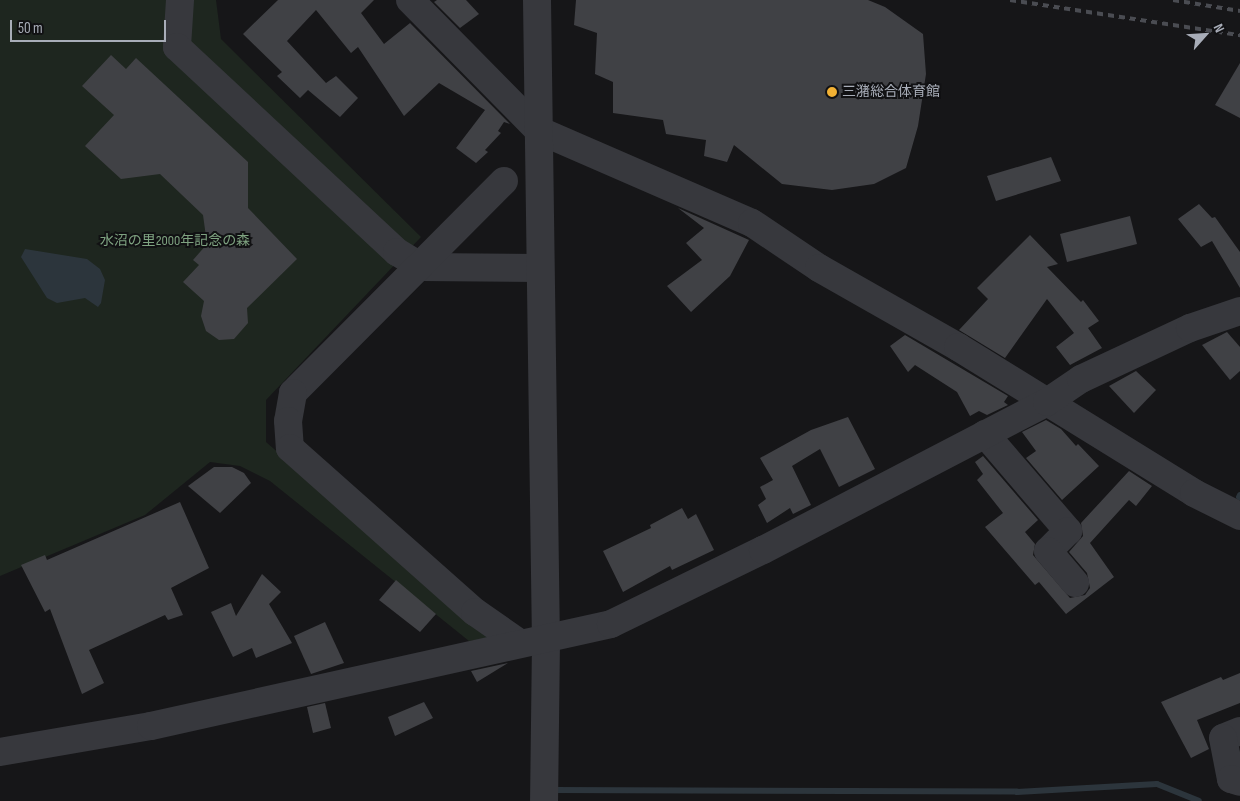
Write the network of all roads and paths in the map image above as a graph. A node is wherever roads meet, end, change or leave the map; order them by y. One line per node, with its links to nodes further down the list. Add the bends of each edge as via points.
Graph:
1 (180, 0): 6 (street, via 177,47 397,252)
2 (410, 0): 4 (street)
3 (537, 0): 4 (street)
4 (538, 130): 7 (street); 9 (street, via 752,223 819,268)
5 (504, 181): 6 (street)
6 (422, 266): 7 (street); 14 (street, via 293,393 288,421 290,448 475,612)
7 (540, 268): 13 (street)
8 (1240, 311): 9 (street, via 1190,328 1089,375)
9 (1047, 402): 10 (street); 11 (street, via 1194,493)
10 (985, 434): 12 (street, via 1068,531 1048,551); 13 (street, via 611,624)
11 (1240, 516)
12 (1075, 583)
13 (546, 641): 14 (street); 18 (street)
14 (518, 642): 16 (street, via 152,726)
15 (1240, 731): 17 (street, via 1223,738 1231,779)
16 (0, 752)
17 (1240, 782)
18 (544, 801)

